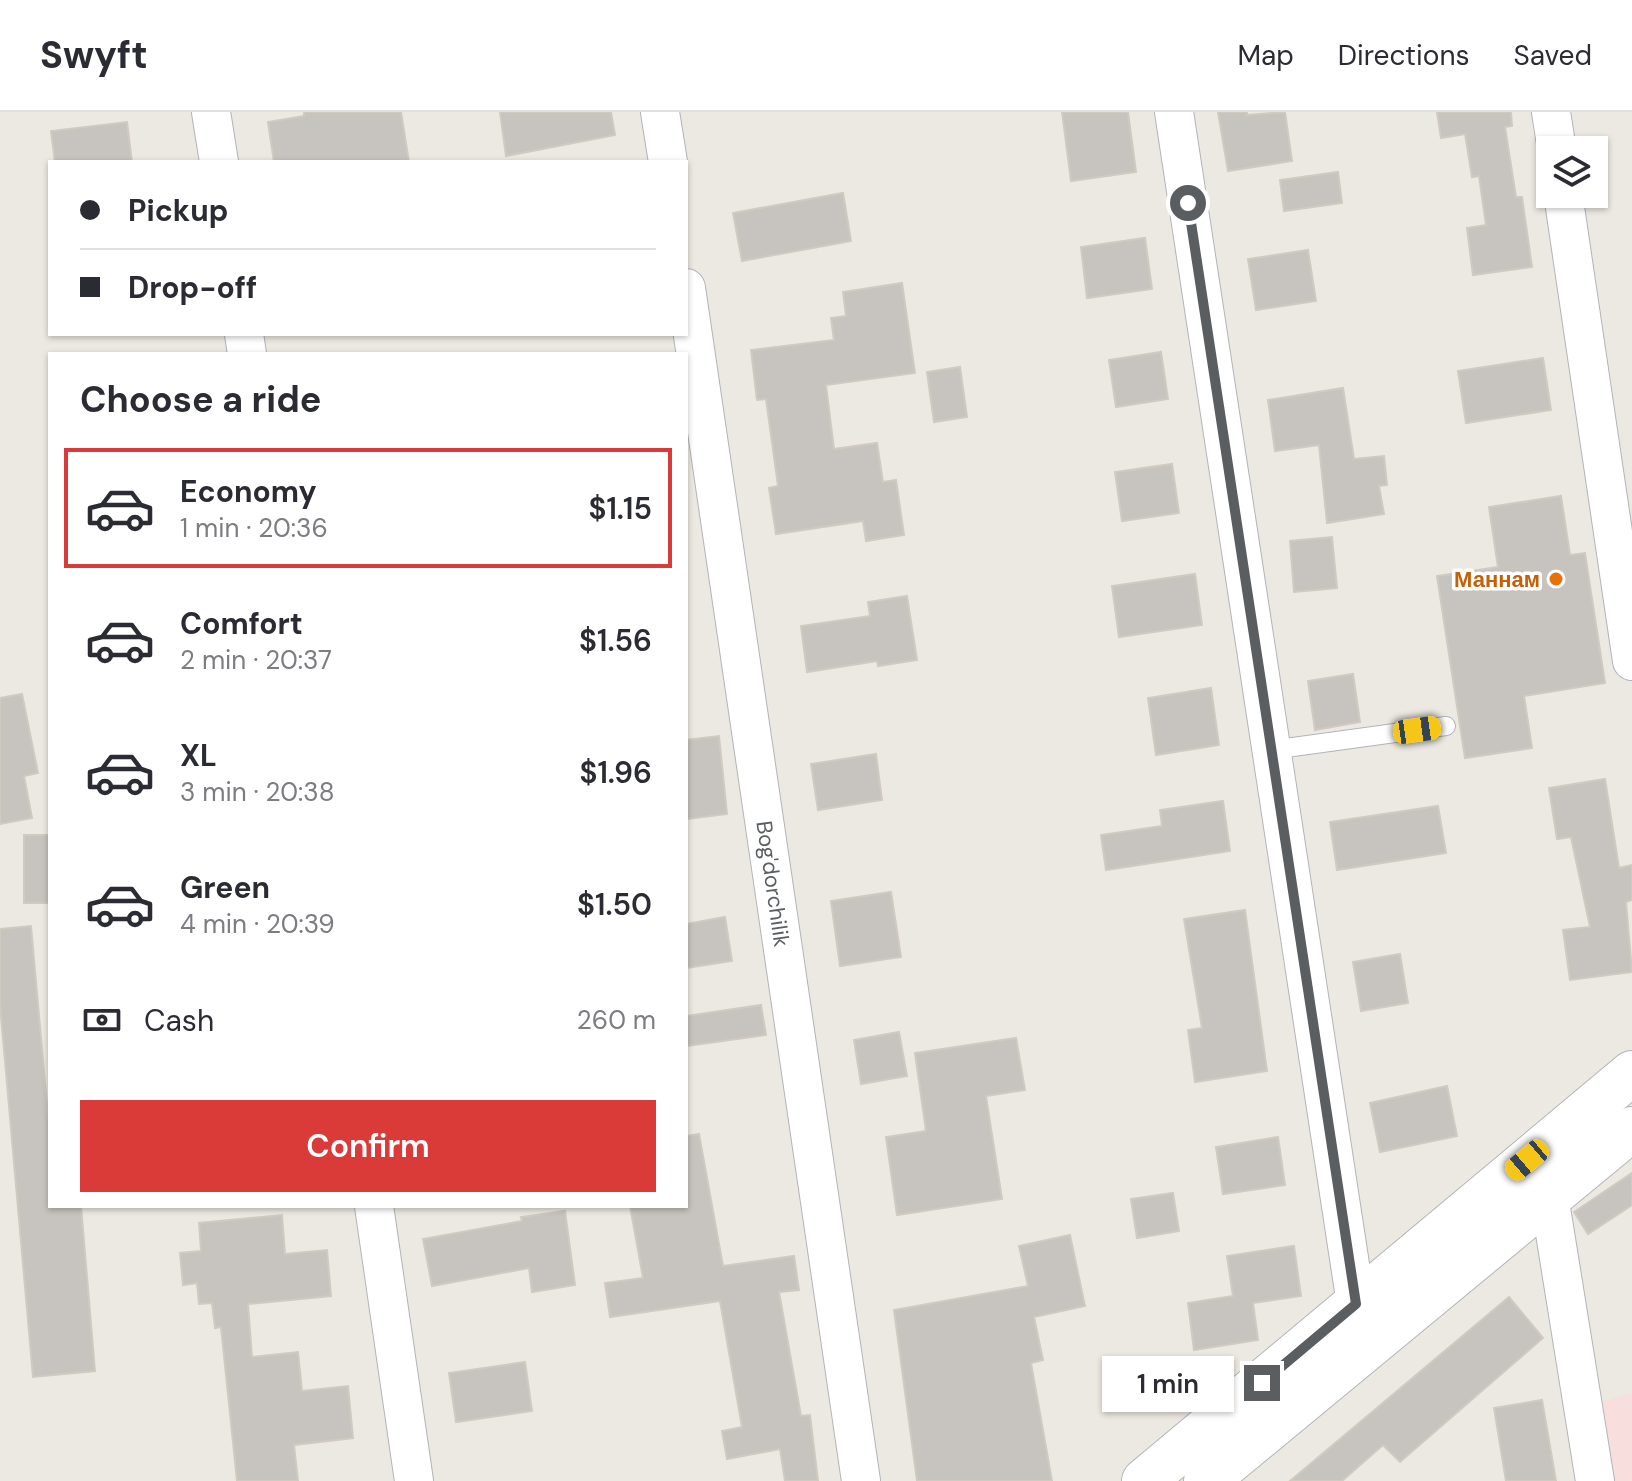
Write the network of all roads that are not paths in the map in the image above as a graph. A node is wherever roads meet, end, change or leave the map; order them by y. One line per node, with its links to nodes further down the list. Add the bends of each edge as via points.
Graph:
1 (211, 112): 6 (street)
2 (660, 112): 7 (street)
3 (1174, 112): 12 (street)
4 (1551, 112): 5 (street)
5 (1555, 136)
6 (219, 160)
7 (668, 160)
8 (1565, 208): 10 (street)
9 (688, 302): 19 (street, Bog'dorchilik)
10 (1632, 661)
11 (1446, 726): 12 (lane)
12 (1271, 750): 17 (street)
13 (1632, 1073): 17 (main road)
14 (1632, 1129): 15 (main road)
15 (1549, 1196): 21 (main road); 22 (street)
16 (374, 1208): 18 (street)
17 (1356, 1304): 20 (main road)
18 (414, 1481)
19 (861, 1481)
20 (1144, 1481)
21 (1206, 1481)
22 (1595, 1481)

